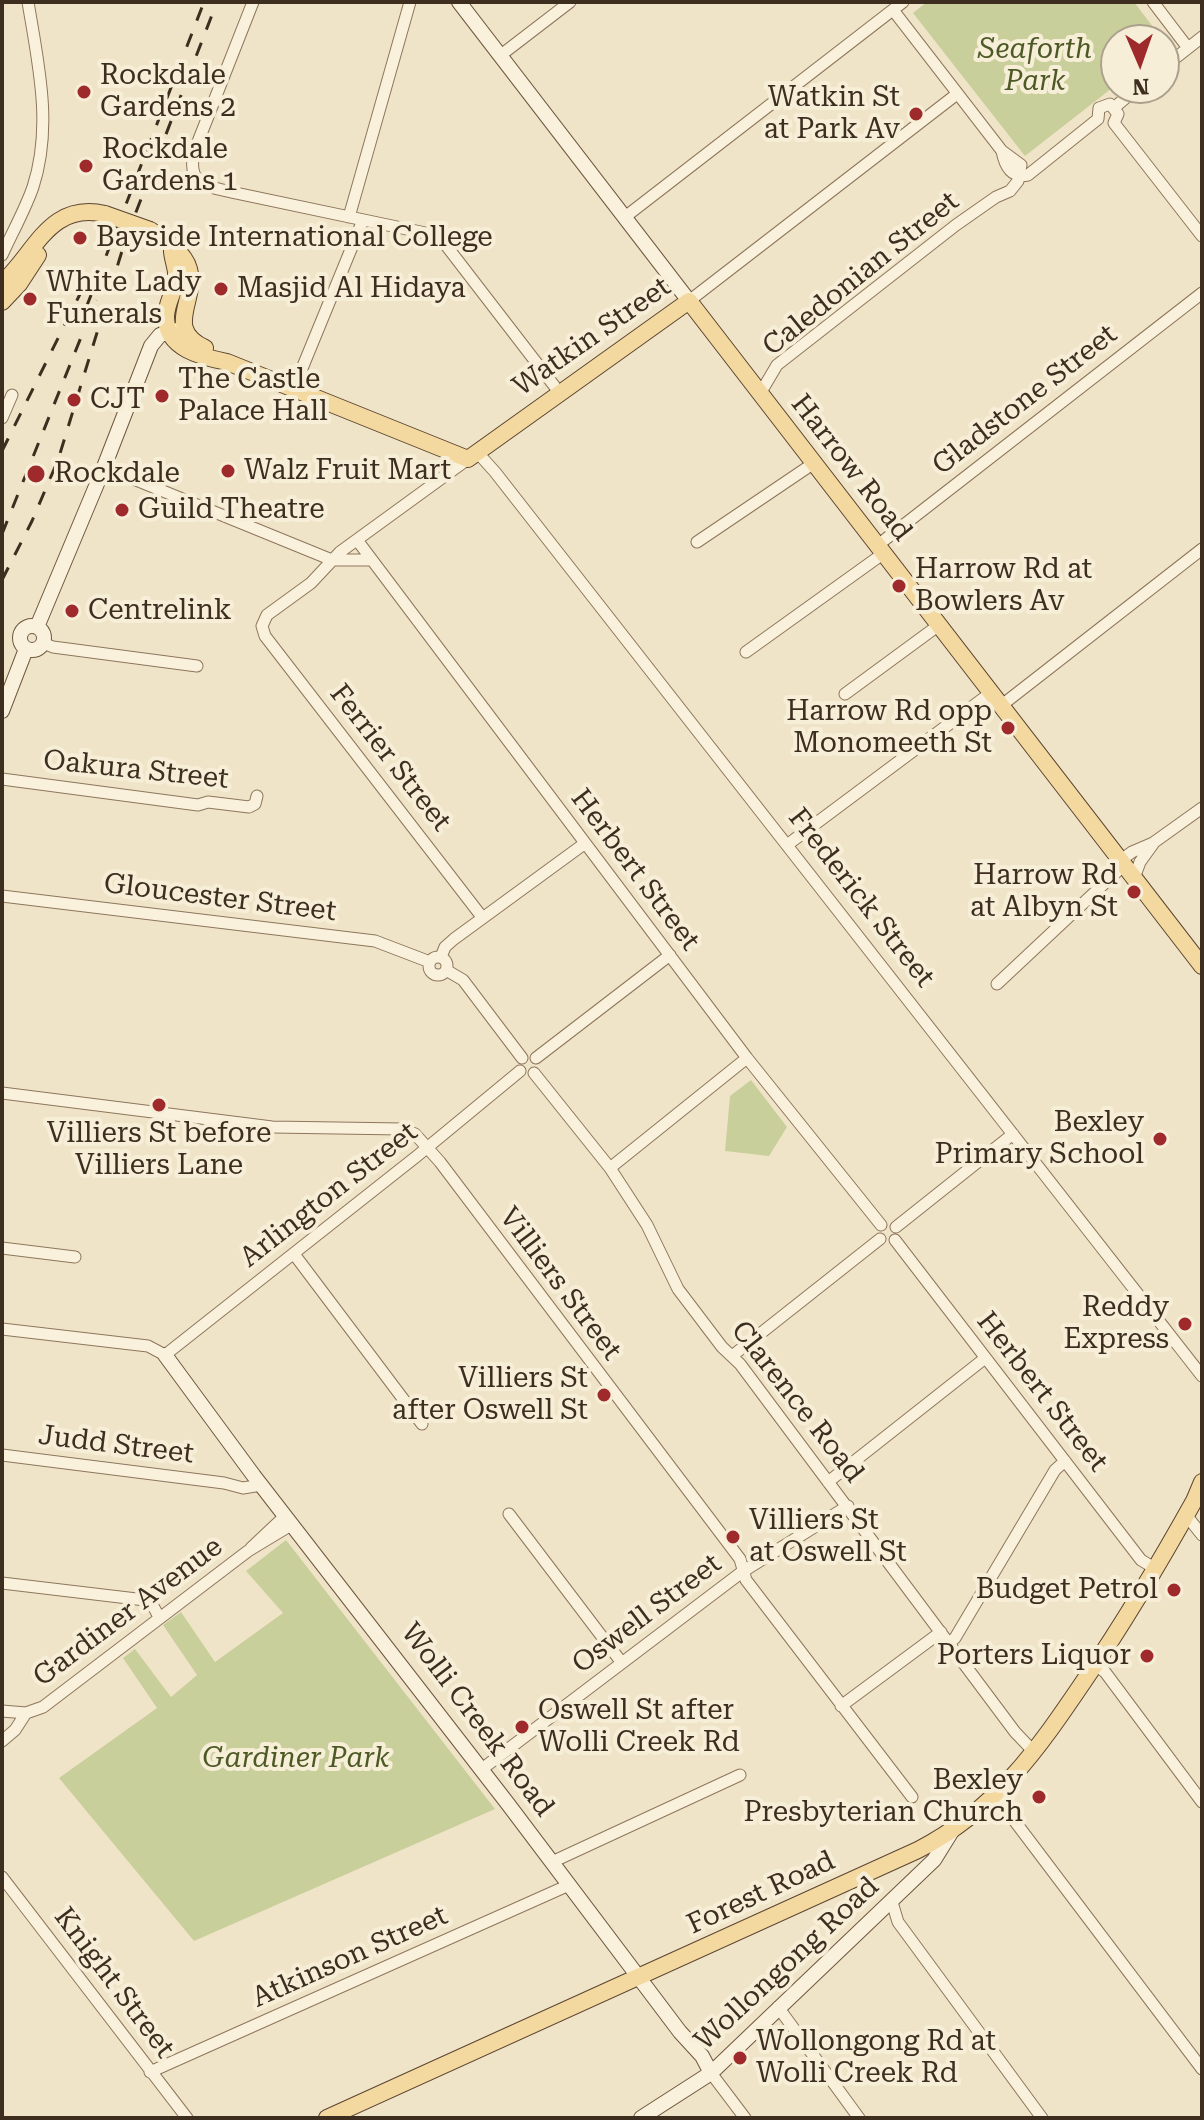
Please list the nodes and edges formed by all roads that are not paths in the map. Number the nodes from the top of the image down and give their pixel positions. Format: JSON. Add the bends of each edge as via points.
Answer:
{"nodes":[{"id":1,"x":28,"y":2,"type":"edge"},
{"id":2,"x":253,"y":2,"type":"edge"},
{"id":3,"x":459,"y":2,"type":"edge"},
{"id":4,"x":570,"y":2,"type":"edge"},
{"id":5,"x":903,"y":2,"type":"edge"},
{"id":6,"x":1153,"y":2,"type":"edge"},
{"id":7,"x":411,"y":3,"type":"edge"},
{"id":8,"x":893,"y":10,"type":"junction"},
{"id":9,"x":1202,"y":37,"type":"edge"},
{"id":10,"x":1188,"y":48,"type":"junction"},
{"id":11,"x":1180,"y":54,"type":"edge"},
{"id":12,"x":501,"y":55,"type":"junction"},
{"id":13,"x":957,"y":94,"type":"junction"},
{"id":14,"x":1118,"y":104,"type":"edge"},
{"id":15,"x":1115,"y":107,"type":"junction"},
{"id":16,"x":1098,"y":119,"type":"junction"},
{"id":17,"x":1114,"y":123,"type":"junction"},
{"id":18,"x":1017,"y":172,"type":"junction"},
{"id":19,"x":349,"y":217,"type":"junction"},
{"id":20,"x":625,"y":217,"type":"junction"},
{"id":21,"x":363,"y":220,"type":"junction"},
{"id":22,"x":57,"y":222,"type":"junction"},
{"id":23,"x":1202,"y":236,"type":"edge"},
{"id":24,"x":2,"y":255,"type":"edge"},
{"id":25,"x":2,"y":283,"type":"edge"},
{"id":26,"x":1202,"y":293,"type":"edge"},
{"id":27,"x":689,"y":301,"type":"junction"},
{"id":28,"x":2,"y":302,"type":"edge"},
{"id":29,"x":177,"y":330,"type":"junction"},
{"id":30,"x":294,"y":388,"type":"junction"},
{"id":31,"x":559,"y":392,"type":"junction"},
{"id":32,"x":761,"y":392,"type":"junction"},
{"id":33,"x":12,"y":395,"type":"dead end"},
{"id":34,"x":2,"y":418,"type":"edge"},
{"id":35,"x":472,"y":455,"type":"junction"},
{"id":36,"x":814,"y":463,"type":"junction"},
{"id":37,"x":104,"y":467,"type":"junction"},
{"id":38,"x":357,"y":540,"type":"junction"},
{"id":39,"x":697,"y":542,"type":"dead end"},
{"id":40,"x":881,"y":549,"type":"junction"},
{"id":41,"x":1202,"y":549,"type":"edge"},
{"id":42,"x":332,"y":560,"type":"junction"},
{"id":43,"x":371,"y":560,"type":"junction"},
{"id":44,"x":939,"y":625,"type":"junction"},
{"id":45,"x":262,"y":626,"type":"joint"},
{"id":46,"x":37,"y":627,"type":"junction"},
{"id":47,"x":43,"y":643,"type":"junction"},
{"id":48,"x":26,"y":649,"type":"junction"},
{"id":49,"x":746,"y":652,"type":"dead end"},
{"id":50,"x":197,"y":666,"type":"dead end"},
{"id":51,"x":845,"y":694,"type":"dead end"},
{"id":52,"x":997,"y":699,"type":"junction"},
{"id":53,"x":2,"y":711,"type":"edge"},
{"id":54,"x":2,"y":779,"type":"edge"},
{"id":55,"x":257,"y":796,"type":"dead end"},
{"id":56,"x":1202,"y":808,"type":"edge"},
{"id":57,"x":1153,"y":843,"type":"junction"},
{"id":58,"x":584,"y":844,"type":"junction"},
{"id":59,"x":787,"y":845,"type":"junction"},
{"id":60,"x":1126,"y":868,"type":"junction"},
{"id":61,"x":2,"y":896,"type":"edge"},
{"id":62,"x":482,"y":917,"type":"junction"},
{"id":63,"x":670,"y":955,"type":"junction"},
{"id":64,"x":435,"y":960,"type":"junction"},
{"id":65,"x":1202,"y":966,"type":"edge"},
{"id":66,"x":997,"y":984,"type":"dead end"},
{"id":67,"x":522,"y":1058,"type":"junction"},
{"id":68,"x":536,"y":1058,"type":"junction"},
{"id":69,"x":747,"y":1058,"type":"junction"},
{"id":70,"x":520,"y":1071,"type":"junction"},
{"id":71,"x":534,"y":1073,"type":"junction"},
{"id":72,"x":2,"y":1093,"type":"edge"},
{"id":73,"x":1013,"y":1134,"type":"junction"},
{"id":74,"x":428,"y":1147,"type":"junction"},
{"id":75,"x":610,"y":1168,"type":"junction"},
{"id":76,"x":881,"y":1225,"type":"junction"},
{"id":77,"x":896,"y":1227,"type":"junction"},
{"id":78,"x":880,"y":1239,"type":"junction"},
{"id":79,"x":895,"y":1240,"type":"junction"},
{"id":80,"x":2,"y":1248,"type":"edge"},
{"id":81,"x":294,"y":1254,"type":"junction"},
{"id":82,"x":75,"y":1257,"type":"dead end"},
{"id":83,"x":2,"y":1329,"type":"edge"},
{"id":84,"x":165,"y":1355,"type":"junction"},
{"id":85,"x":732,"y":1356,"type":"junction"},
{"id":86,"x":984,"y":1359,"type":"junction"},
{"id":87,"x":1202,"y":1376,"type":"edge"},
{"id":88,"x":422,"y":1424,"type":"dead end"},
{"id":89,"x":2,"y":1455,"type":"edge"},
{"id":90,"x":1065,"y":1461,"type":"junction"},
{"id":91,"x":258,"y":1481,"type":"junction"},
{"id":92,"x":828,"y":1482,"type":"junction"},
{"id":93,"x":1202,"y":1482,"type":"edge"},
{"id":94,"x":848,"y":1506,"type":"junction"},
{"id":95,"x":509,"y":1514,"type":"dead end"},
{"id":96,"x":1186,"y":1515,"type":"junction"},
{"id":97,"x":288,"y":1520,"type":"junction"},
{"id":98,"x":1202,"y":1535,"type":"edge"},
{"id":99,"x":1156,"y":1569,"type":"junction"},
{"id":100,"x":742,"y":1572,"type":"junction"},
{"id":101,"x":2,"y":1583,"type":"edge"},
{"id":102,"x":159,"y":1617,"type":"junction"},
{"id":103,"x":941,"y":1632,"type":"junction"},
{"id":104,"x":949,"y":1643,"type":"junction"},
{"id":105,"x":622,"y":1663,"type":"junction"},
{"id":106,"x":1095,"y":1665,"type":"junction"},
{"id":107,"x":841,"y":1706,"type":"junction"},
{"id":108,"x":2,"y":1711,"type":"edge"},
{"id":109,"x":26,"y":1713,"type":"junction"},
{"id":110,"x":2,"y":1741,"type":"edge"},
{"id":111,"x":1035,"y":1753,"type":"junction"},
{"id":112,"x":482,"y":1769,"type":"junction"},
{"id":113,"x":740,"y":1775,"type":"dead end"},
{"id":114,"x":995,"y":1795,"type":"junction"},
{"id":115,"x":912,"y":1797,"type":"dead end"},
{"id":116,"x":1202,"y":1802,"type":"edge"},
{"id":117,"x":952,"y":1831,"type":"junction"},
{"id":118,"x":552,"y":1862,"type":"junction"},
{"id":119,"x":2,"y":1877,"type":"edge"},
{"id":120,"x":569,"y":1885,"type":"junction"},
{"id":121,"x":892,"y":1902,"type":"junction"},
{"id":122,"x":871,"y":1917,"type":"junction"},
{"id":123,"x":898,"y":1922,"type":"junction"},
{"id":124,"x":639,"y":1977,"type":"junction"},
{"id":125,"x":778,"y":2007,"type":"junction"},
{"id":126,"x":1202,"y":2069,"type":"edge"},
{"id":127,"x":150,"y":2072,"type":"junction"},
{"id":128,"x":711,"y":2073,"type":"junction"},
{"id":129,"x":187,"y":2118,"type":"edge"},
{"id":130,"x":327,"y":2118,"type":"edge"},
{"id":131,"x":641,"y":2118,"type":"edge"},
{"id":132,"x":745,"y":2118,"type":"edge"},
{"id":133,"x":859,"y":2118,"type":"edge"},
{"id":134,"x":1042,"y":2118,"type":"edge"}],
"edges":[{"from":1,"to":24,"type":"street","via":[[44,119],[33,186]]},
{"from":2,"to":19,"type":"street","via":[[194,152],[194,175],[204,185]]},
{"from":3,"to":12,"type":"street","name":"Harrow Road"},
{"from":4,"to":12,"type":"street"},
{"from":5,"to":8,"type":"street"},
{"from":6,"to":10,"type":"street"},
{"from":7,"to":19,"type":"street"},
{"from":8,"to":13,"type":"street"},
{"from":8,"to":20,"type":"street"},
{"from":9,"to":10,"type":"street"},
{"from":10,"to":11,"type":"street"},
{"from":12,"to":20,"type":"street","name":"Harrow Road"},
{"from":13,"to":18,"type":"street","via":[[1002,151],[1004,163]]},
{"from":13,"to":27,"type":"street","name":"Watkin Street"},
{"from":14,"to":15,"type":"street"},
{"from":15,"to":16,"type":"street","via":[[1101,106]]},
{"from":15,"to":17,"type":"street"},
{"from":16,"to":17,"type":"street","via":[[1105,125]]},
{"from":16,"to":18,"type":"street","name":"Caledonian Street","via":[[1038,170],[1028,175]]},
{"from":17,"to":23,"type":"street"},
{"from":18,"to":32,"type":"street","name":"Caledonian Street","via":[[1010,191],[777,365]]},
{"from":19,"to":21,"type":"street"},
{"from":20,"to":27,"type":"street","name":"Harrow Road"},
{"from":21,"to":30,"type":"street"},
{"from":21,"to":31,"type":"street","via":[[440,239]]},
{"from":22,"to":25,"type":"main road"},
{"from":22,"to":28,"type":"main road","via":[[26,275]]},
{"from":22,"to":29,"type":"main road","bridge":true,"via":[[80,212],[105,214],[150,230],[172,248],[176,272],[166,316]]},
{"from":26,"to":40,"type":"street","name":"Gladstone Street"},
{"from":27,"to":31,"type":"main road","name":"Watkin Street"},
{"from":27,"to":32,"type":"main road","name":"Harrow Road"},
{"from":29,"to":30,"type":"main road","name":"Frederick Street","via":[[179,344],[191,352]]},
{"from":29,"to":37,"type":"street","via":[[157,337],[147,354]]},
{"from":30,"to":35,"type":"main road","name":"Frederick Street"},
{"from":31,"to":35,"type":"main road","name":"Watkin Street"},
{"from":32,"to":36,"type":"main road","name":"Harrow Road"},
{"from":33,"to":34,"type":"street"},
{"from":35,"to":38,"type":"street","name":"Watkin Street"},
{"from":35,"to":59,"type":"street","name":"Frederick Street","via":[[495,472]]},
{"from":36,"to":39,"type":"street"},
{"from":36,"to":40,"type":"main road","name":"Harrow Road"},
{"from":37,"to":42,"type":"street"},
{"from":37,"to":46,"type":"street"},
{"from":38,"to":42,"type":"street","name":"Watkin Street"},
{"from":38,"to":43,"type":"street","name":"Herbert Street"},
{"from":40,"to":44,"type":"main road","name":"Harrow Road"},
{"from":40,"to":49,"type":"street","name":"Gladstone Street"},
{"from":41,"to":52,"type":"street"},
{"from":42,"to":43,"type":"street"},
{"from":42,"to":45,"type":"street","name":"Watkin Street","via":[[267,615]]},
{"from":43,"to":58,"type":"street","name":"Herbert Street"},
{"from":44,"to":51,"type":"street"},
{"from":44,"to":52,"type":"main road","name":"Harrow Road"},
{"from":45,"to":62,"type":"street","name":"Ferrier Street"},
{"from":46,"to":47,"type":"street"},
{"from":46,"to":48,"type":"street","via":[[25,628],[20,635]]},
{"from":47,"to":48,"type":"street"},
{"from":47,"to":50,"type":"street"},
{"from":48,"to":53,"type":"street"},
{"from":52,"to":59,"type":"street"},
{"from":52,"to":60,"type":"main road","name":"Harrow Road"},
{"from":54,"to":55,"type":"street","name":"Oakura Street","via":[[198,805],[249,807]]},
{"from":56,"to":57,"type":"street"},
{"from":57,"to":60,"type":"street","via":[[1140,862]]},
{"from":57,"to":60,"type":"street","via":[[1132,852]]},
{"from":58,"to":62,"type":"street"},
{"from":58,"to":63,"type":"street","name":"Herbert Street"},
{"from":59,"to":73,"type":"street","name":"Frederick Street"},
{"from":60,"to":65,"type":"main road","name":"Harrow Road"},
{"from":60,"to":66,"type":"street"},
{"from":61,"to":64,"type":"street","name":"Gloucester Street","via":[[375,941]]},
{"from":62,"to":64,"type":"street"},
{"from":63,"to":68,"type":"street"},
{"from":63,"to":69,"type":"street","name":"Herbert Street"},
{"from":64,"to":67,"type":"street","via":[[463,980]]},
{"from":67,"to":68,"type":"street"},
{"from":67,"to":70,"type":"street"},
{"from":68,"to":71,"type":"street"},
{"from":69,"to":75,"type":"street"},
{"from":69,"to":76,"type":"street","name":"Herbert Street"},
{"from":70,"to":71,"type":"street"},
{"from":70,"to":74,"type":"street","name":"Arlington Street"},
{"from":71,"to":75,"type":"street","name":"Clarence Road"},
{"from":72,"to":74,"type":"street","name":"Villiers Street","via":[[272,1127],[402,1129]]},
{"from":73,"to":77,"type":"street"},
{"from":73,"to":87,"type":"street","name":"Frederick Street"},
{"from":74,"to":81,"type":"street","name":"Arlington Street"},
{"from":74,"to":100,"type":"street","name":"Villiers Street","via":[[740,1559]]},
{"from":75,"to":85,"type":"street","name":"Clarence Road","via":[[647,1225],[678,1289]]},
{"from":76,"to":77,"type":"street"},
{"from":76,"to":78,"type":"street"},
{"from":77,"to":79,"type":"street"},
{"from":78,"to":79,"type":"street"},
{"from":78,"to":85,"type":"street"},
{"from":79,"to":86,"type":"street","name":"Herbert Street"},
{"from":80,"to":82,"type":"street"},
{"from":81,"to":84,"type":"street","name":"Arlington Street"},
{"from":81,"to":88,"type":"street"},
{"from":83,"to":84,"type":"street","via":[[148,1346]]},
{"from":84,"to":91,"type":"street","name":"Wolli Creek Road"},
{"from":85,"to":92,"type":"street","name":"Clarence Road"},
{"from":86,"to":90,"type":"street","name":"Herbert Street"},
{"from":86,"to":92,"type":"street"},
{"from":89,"to":91,"type":"street","name":"Judd Street","via":[[243,1488]]},
{"from":90,"to":99,"type":"street","name":"Herbert Street","via":[[1141,1560]]},
{"from":90,"to":104,"type":"street"},
{"from":91,"to":97,"type":"street","name":"Wolli Creek Road"},
{"from":92,"to":94,"type":"street","name":"Clarence Road"},
{"from":93,"to":96,"type":"main road","name":"Forest Road"},
{"from":94,"to":100,"type":"street","name":"Oswell Street"},
{"from":94,"to":103,"type":"street","name":"Clarence Road"},
{"from":95,"to":105,"type":"street"},
{"from":96,"to":98,"type":"street"},
{"from":96,"to":99,"type":"main road","name":"Forest Road"},
{"from":97,"to":102,"type":"street","name":"Gardiner Avenue"},
{"from":97,"to":112,"type":"street","name":"Wolli Creek Road"},
{"from":99,"to":106,"type":"main road","name":"Forest Road"},
{"from":100,"to":105,"type":"street","name":"Oswell Street"},
{"from":100,"to":107,"type":"street","name":"Villiers Street"},
{"from":101,"to":102,"type":"street","via":[[145,1600]]},
{"from":102,"to":109,"type":"street","name":"Gardiner Avenue","via":[[43,1707]]},
{"from":103,"to":104,"type":"street","name":"Clarence Road"},
{"from":103,"to":107,"type":"street"},
{"from":104,"to":111,"type":"street","name":"Clarence Road"},
{"from":105,"to":112,"type":"street","name":"Oswell Street"},
{"from":106,"to":111,"type":"main road","name":"Forest Road"},
{"from":106,"to":116,"type":"street"},
{"from":107,"to":115,"type":"street","name":"Villiers Street"},
{"from":108,"to":109,"type":"street"},
{"from":109,"to":110,"type":"street","name":"Gardiner Avenue"},
{"from":111,"to":114,"type":"main road","name":"Forest Road"},
{"from":112,"to":118,"type":"street","name":"Wolli Creek Road"},
{"from":113,"to":118,"type":"street"},
{"from":114,"to":117,"type":"main road","name":"Forest Road"},
{"from":114,"to":126,"type":"street"},
{"from":117,"to":121,"type":"street","name":"Wollongong Road","via":[[934,1860]]},
{"from":117,"to":124,"type":"main road","name":"Forest Road"},
{"from":118,"to":120,"type":"street","name":"Wolli Creek Road"},
{"from":119,"to":127,"type":"street","name":"Knight Street"},
{"from":120,"to":124,"type":"street","name":"Wolli Creek Road"},
{"from":120,"to":127,"type":"street","name":"Atkinson Street"},
{"from":121,"to":122,"type":"street","name":"Wollongong Road"},
{"from":121,"to":123,"type":"street"},
{"from":122,"to":123,"type":"street"},
{"from":122,"to":125,"type":"street","name":"Wollongong Road"},
{"from":123,"to":134,"type":"street"},
{"from":124,"to":128,"type":"street","name":"Wolli Creek Road"},
{"from":124,"to":130,"type":"main road","name":"Forest Road"},
{"from":125,"to":128,"type":"street","name":"Wollongong Road"},
{"from":125,"to":133,"type":"street"},
{"from":127,"to":129,"type":"street","name":"Knight Street"},
{"from":128,"to":131,"type":"street","name":"Wollongong Road"},
{"from":128,"to":132,"type":"street","name":"Wolli Creek Road"}]}
